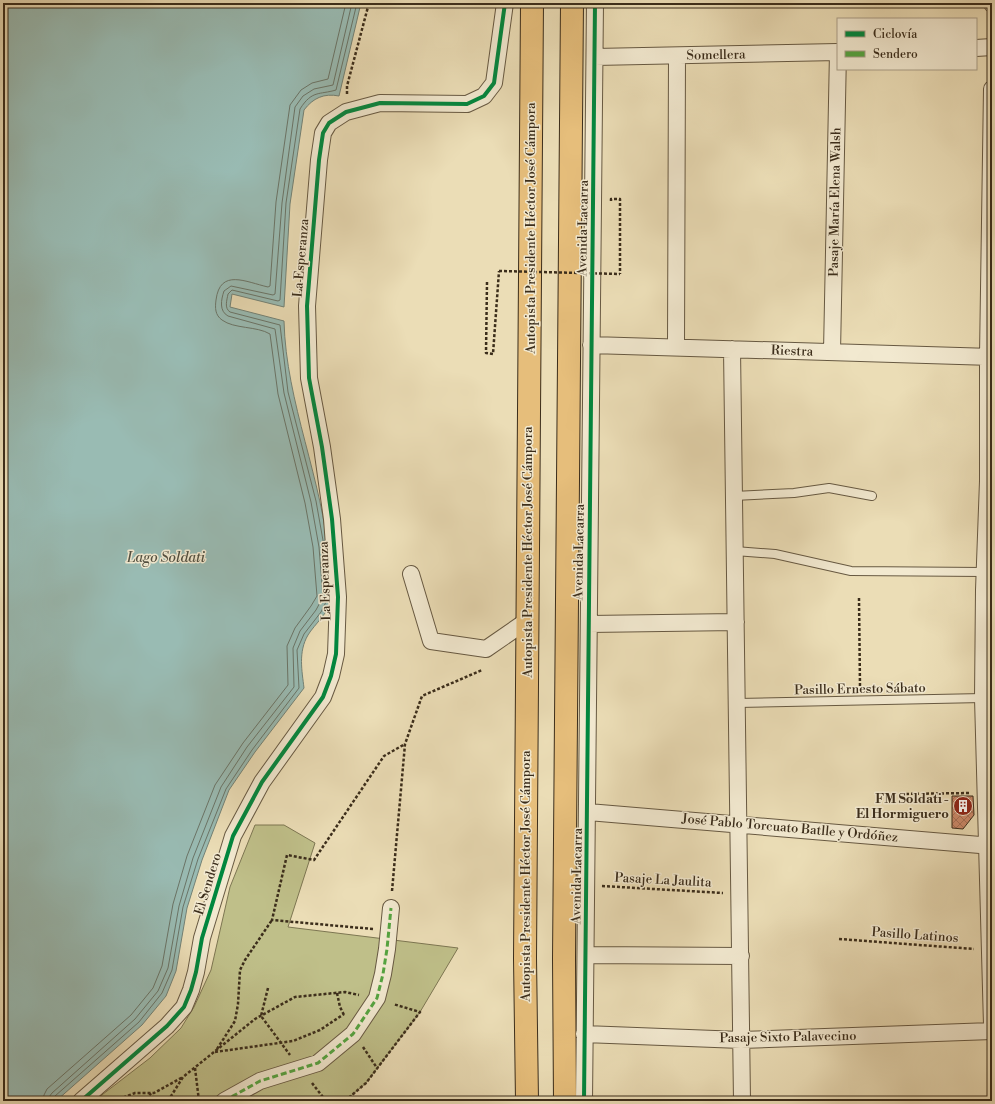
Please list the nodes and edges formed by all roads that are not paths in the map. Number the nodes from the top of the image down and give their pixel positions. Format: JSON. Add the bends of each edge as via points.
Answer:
{"nodes":[{"id":1,"x":505,"y":3,"type":"edge"},
{"id":2,"x":532,"y":3,"type":"edge"},
{"id":3,"x":572,"y":3,"type":"edge"},
{"id":4,"x":595,"y":3,"type":"edge"},
{"id":5,"x":992,"y":47,"type":"edge"},
{"id":6,"x":977,"y":48,"type":"edge"},
{"id":7,"x":837,"y":52,"type":"edge"},
{"id":8,"x":678,"y":56,"type":"junction"},
{"id":9,"x":595,"y":57,"type":"junction"},
{"id":10,"x":838,"y":70,"type":"edge"},
{"id":11,"x":992,"y":89,"type":"edge"},
{"id":12,"x":591,"y":345,"type":"junction"},
{"id":13,"x":676,"y":347,"type":"junction"},
{"id":14,"x":732,"y":349,"type":"junction"},
{"id":15,"x":832,"y":352,"type":"junction"},
{"id":16,"x":990,"y":356,"type":"edge"},
{"id":17,"x":990,"y":481,"type":"edge"},
{"id":18,"x":734,"y":496,"type":"junction"},
{"id":19,"x":872,"y":496,"type":"dead end"},
{"id":20,"x":735,"y":551,"type":"junction"},
{"id":21,"x":984,"y":572,"type":"junction"},
{"id":22,"x":411,"y":574,"type":"dead end"},
{"id":23,"x":528,"y":620,"type":"junction"},
{"id":24,"x":736,"y":622,"type":"junction"},
{"id":25,"x":589,"y":624,"type":"junction"},
{"id":26,"x":336,"y":654,"type":"joint"},
{"id":27,"x":983,"y":698,"type":"junction"},
{"id":28,"x":737,"y":703,"type":"junction"},
{"id":29,"x":588,"y":812,"type":"junction"},
{"id":30,"x":739,"y":824,"type":"junction"},
{"id":31,"x":990,"y":845,"type":"edge"},
{"id":32,"x":391,"y":908,"type":"road end"},
{"id":33,"x":586,"y":955,"type":"junction"},
{"id":34,"x":740,"y":956,"type":"junction"},
{"id":35,"x":992,"y":1025,"type":"edge"},
{"id":36,"x":992,"y":1031,"type":"edge"},
{"id":37,"x":584,"y":1034,"type":"junction"},
{"id":38,"x":741,"y":1040,"type":"junction"},
{"id":39,"x":81,"y":1101,"type":"edge"},
{"id":40,"x":224,"y":1101,"type":"edge"},
{"id":41,"x":527,"y":1101,"type":"edge"},
{"id":42,"x":564,"y":1101,"type":"edge"},
{"id":43,"x":584,"y":1101,"type":"edge"},
{"id":44,"x":742,"y":1101,"type":"edge"}],
"edges":[{"from":1,"to":26,"type":"street","name":"La Esperanza","via":[[494,83],[484,96],[467,104],[380,103],[346,112],[328,123],[323,134],[307,306],[309,378],[332,519],[338,597]]},
{"from":2,"to":23,"type":"highway","name":"Autopista Presidente Héctor José Cámpora"},
{"from":3,"to":42,"type":"highway"},
{"from":4,"to":9,"type":"street","name":"Avenida Lacarra"},
{"from":5,"to":6,"type":"street"},
{"from":7,"to":8,"type":"street","name":"Somellera"},
{"from":8,"to":9,"type":"street","name":"Somellera"},
{"from":8,"to":13,"type":"street"},
{"from":9,"to":12,"type":"street","name":"Avenida Lacarra"},
{"from":10,"to":15,"type":"street","name":"Pasaje María Elena Walsh"},
{"from":11,"to":16,"type":"street"},
{"from":12,"to":13,"type":"street","name":"Riestra"},
{"from":12,"to":25,"type":"street","name":"Avenida Lacarra"},
{"from":13,"to":14,"type":"street","name":"Riestra"},
{"from":14,"to":15,"type":"street","name":"Riestra"},
{"from":14,"to":18,"type":"street"},
{"from":15,"to":16,"type":"street","name":"Riestra"},
{"from":16,"to":17,"type":"street"},
{"from":17,"to":21,"type":"street"},
{"from":18,"to":19,"type":"lane","via":[[794,493],[829,488]]},
{"from":18,"to":20,"type":"street"},
{"from":20,"to":21,"type":"lane","via":[[775,554],[851,571]]},
{"from":20,"to":24,"type":"street"},
{"from":21,"to":27,"type":"street"},
{"from":22,"to":23,"type":"street","via":[[430,641],[486,649]]},
{"from":23,"to":41,"type":"highway","name":"Autopista Presidente Héctor José Cámpora","via":[[525,958]]},
{"from":24,"to":25,"type":"street"},
{"from":24,"to":28,"type":"street"},
{"from":25,"to":29,"type":"street","name":"Avenida Lacarra"},
{"from":26,"to":39,"type":"street","name":"El Sendero","via":[[323,697],[262,782],[233,836],[202,938],[191,990],[184,1007],[167,1026]]},
{"from":27,"to":28,"type":"lane","name":"Pasillo Ernesto Sábato"},
{"from":27,"to":31,"type":"street"},
{"from":28,"to":30,"type":"street"},
{"from":29,"to":30,"type":"street","name":"José Pablo Torcuato Batlle y Ordóñez"},
{"from":29,"to":33,"type":"street","name":"Avenida Lacarra"},
{"from":30,"to":31,"type":"street","name":"José Pablo Torcuato Batlle y Ordóñez"},
{"from":30,"to":34,"type":"street"},
{"from":31,"to":35,"type":"street"},
{"from":32,"to":40,"type":"street","via":[[383,974],[376,998],[353,1034],[318,1063],[260,1081]]},
{"from":33,"to":34,"type":"street"},
{"from":33,"to":37,"type":"street","name":"Avenida Lacarra"},
{"from":34,"to":38,"type":"street"},
{"from":36,"to":38,"type":"street","name":"Pasaje Sixto Palavecino"},
{"from":37,"to":38,"type":"street","name":"Pasaje Sixto Palavecino"},
{"from":37,"to":43,"type":"street","name":"Avenida Lacarra"},
{"from":38,"to":44,"type":"street"}]}
